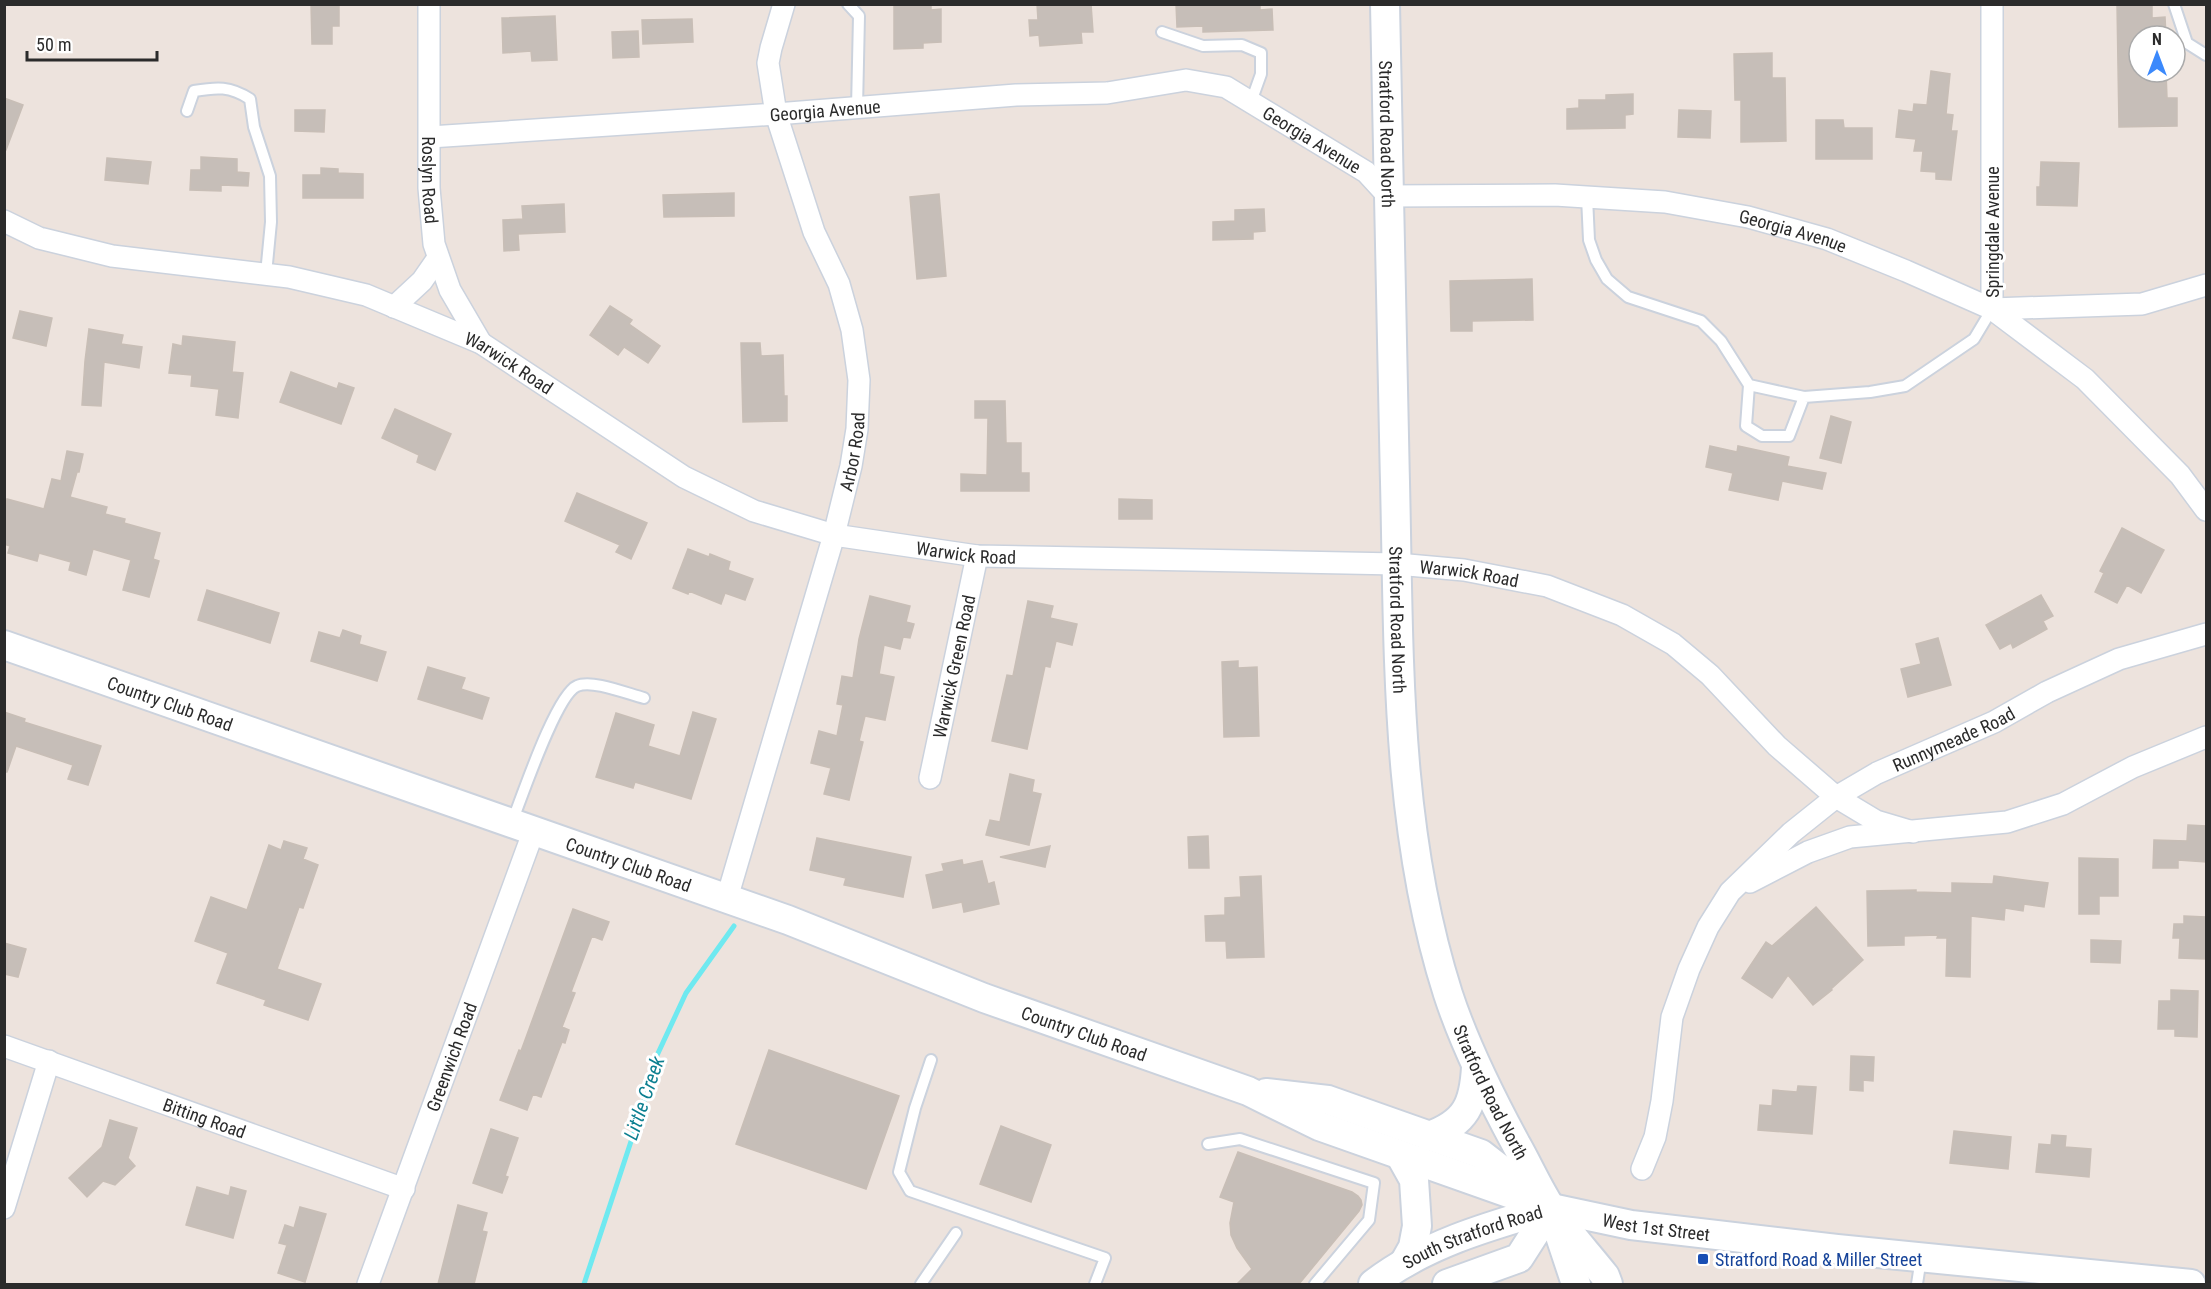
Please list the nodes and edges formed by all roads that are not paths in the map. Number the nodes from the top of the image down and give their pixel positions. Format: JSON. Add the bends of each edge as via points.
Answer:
{"nodes":[{"id":1,"x":429,"y":4,"type":"edge"},
{"id":2,"x":784,"y":4,"type":"edge"},
{"id":3,"x":848,"y":4,"type":"edge"},
{"id":4,"x":1385,"y":4,"type":"edge"},
{"id":5,"x":1992,"y":4,"type":"edge"},
{"id":6,"x":2174,"y":4,"type":"edge"},
{"id":7,"x":1162,"y":32,"type":"dead end"},
{"id":8,"x":2206,"y":55,"type":"edge"},
{"id":9,"x":1251,"y":102,"type":"junction"},
{"id":10,"x":857,"y":108,"type":"junction"},
{"id":11,"x":187,"y":111,"type":"dead end"},
{"id":12,"x":776,"y":114,"type":"junction"},
{"id":13,"x":430,"y":137,"type":"junction"},
{"id":14,"x":1388,"y":196,"type":"junction"},
{"id":15,"x":1587,"y":197,"type":"junction"},
{"id":16,"x":4,"y":221,"type":"edge"},
{"id":17,"x":438,"y":258,"type":"junction"},
{"id":18,"x":266,"y":274,"type":"junction"},
{"id":19,"x":2206,"y":285,"type":"edge"},
{"id":20,"x":394,"y":307,"type":"junction"},
{"id":21,"x":1992,"y":309,"type":"junction"},
{"id":22,"x":481,"y":343,"type":"junction"},
{"id":23,"x":1749,"y":385,"type":"junction"},
{"id":24,"x":1804,"y":398,"type":"junction"},
{"id":25,"x":2206,"y":510,"type":"edge"},
{"id":26,"x":834,"y":535,"type":"junction"},
{"id":27,"x":977,"y":556,"type":"junction"},
{"id":28,"x":1397,"y":564,"type":"junction"},
{"id":29,"x":2206,"y":634,"type":"edge"},
{"id":30,"x":4,"y":645,"type":"edge"},
{"id":31,"x":644,"y":698,"type":"dead end"},
{"id":32,"x":2206,"y":737,"type":"edge"},
{"id":33,"x":930,"y":778,"type":"dead end"},
{"id":34,"x":1836,"y":797,"type":"junction"},
{"id":35,"x":523,"y":826,"type":"junction"},
{"id":36,"x":1913,"y":832,"type":"junction"},
{"id":37,"x":1730,"y":892,"type":"junction"},
{"id":38,"x":727,"y":898,"type":"junction"},
{"id":39,"x":4,"y":1046,"type":"edge"},
{"id":40,"x":931,"y":1060,"type":"dead end"},
{"id":41,"x":49,"y":1061,"type":"junction"},
{"id":42,"x":1476,"y":1067,"type":"junction"},
{"id":43,"x":1248,"y":1091,"type":"junction"},
{"id":44,"x":1429,"y":1136,"type":"junction"},
{"id":45,"x":1208,"y":1144,"type":"dead end"},
{"id":46,"x":1400,"y":1155,"type":"junction"},
{"id":47,"x":1642,"y":1169,"type":"dead end"},
{"id":48,"x":404,"y":1190,"type":"junction"},
{"id":49,"x":4,"y":1208,"type":"edge"},
{"id":50,"x":1551,"y":1208,"type":"junction"},
{"id":51,"x":956,"y":1233,"type":"dead end"},
{"id":52,"x":1404,"y":1263,"type":"junction"},
{"id":53,"x":1919,"y":1271,"type":"edge"},
{"id":54,"x":2126,"y":1281,"type":"edge"},
{"id":55,"x":368,"y":1284,"type":"edge"},
{"id":56,"x":921,"y":1284,"type":"edge"},
{"id":57,"x":1095,"y":1284,"type":"edge"},
{"id":58,"x":1315,"y":1284,"type":"edge"},
{"id":59,"x":1373,"y":1284,"type":"edge"},
{"id":60,"x":1447,"y":1284,"type":"edge"},
{"id":61,"x":1576,"y":1284,"type":"edge"},
{"id":62,"x":1608,"y":1284,"type":"edge"},
{"id":63,"x":2191,"y":1284,"type":"edge"}],
"edges":[{"from":1,"to":13,"type":"street","name":"Roslyn Road"},
{"from":2,"to":12,"type":"street","name":"Arbor Road","via":[[768,63]]},
{"from":3,"to":10,"type":"lane","via":[[860,16]]},
{"from":4,"to":14,"type":"main road","name":"Stratford Road North"},
{"from":5,"to":21,"type":"street","name":"Springdale Avenue"},
{"from":6,"to":8,"type":"lane","via":[[2187,43]]},
{"from":7,"to":9,"type":"lane","via":[[1203,46],[1242,45],[1261,53],[1261,74]]},
{"from":9,"to":10,"type":"street","name":"Georgia Avenue","via":[[1226,87],[1186,80],[1107,93],[1016,95]]},
{"from":9,"to":14,"type":"street","name":"Georgia Avenue","via":[[1365,172]]},
{"from":10,"to":12,"type":"street","name":"Georgia Avenue"},
{"from":11,"to":18,"type":"lane","via":[[194,92],[216,87],[238,91],[250,99],[254,127],[270,176],[272,222]]},
{"from":12,"to":13,"type":"street","name":"Georgia Avenue"},
{"from":12,"to":26,"type":"street","name":"Arbor Road","via":[[814,232],[839,284],[852,330],[859,380],[857,429]]},
{"from":13,"to":17,"type":"street","name":"Roslyn Road","via":[[429,188]]},
{"from":14,"to":15,"type":"street","name":"Georgia Avenue"},
{"from":14,"to":28,"type":"main road","name":"Stratford Road North"},
{"from":15,"to":21,"type":"street","name":"Georgia Avenue","via":[[1665,202],[1748,217],[1827,239]]},
{"from":15,"to":23,"type":"lane","via":[[1589,240],[1607,279],[1628,297],[1701,321],[1721,341]]},
{"from":16,"to":18,"type":"street","name":"Warwick Road","via":[[39,238],[112,256]]},
{"from":17,"to":20,"type":"street","via":[[423,281]]},
{"from":17,"to":22,"type":"street","name":"Roslyn Road","via":[[450,290]]},
{"from":18,"to":20,"type":"street","name":"Warwick Road","via":[[366,296]]},
{"from":19,"to":21,"type":"street","name":"Georgia Avenue","via":[[2142,304]]},
{"from":20,"to":22,"type":"street","name":"Warwick Road"},
{"from":21,"to":24,"type":"lane","via":[[1974,339],[1905,386]]},
{"from":21,"to":25,"type":"street","name":"Springdale Avenue","via":[[2085,379],[2180,476]]},
{"from":22,"to":26,"type":"street","name":"Warwick Road","via":[[684,477],[754,511]]},
{"from":23,"to":24,"type":"lane"},
{"from":23,"to":24,"type":"lane","via":[[1746,426],[1762,436],[1789,436]]},
{"from":26,"to":27,"type":"street","name":"Warwick Road"},
{"from":26,"to":38,"type":"street","name":"Arbor Road"},
{"from":27,"to":28,"type":"street","name":"Warwick Road"},
{"from":27,"to":33,"type":"street","name":"Warwick Green Road"},
{"from":28,"to":34,"type":"street","name":"Warwick Road","via":[[1464,570],[1547,586],[1622,615],[1673,644],[1710,675],[1777,746]]},
{"from":28,"to":42,"type":"main road","name":"Stratford Road North","via":[[1402,708],[1414,849],[1438,960]]},
{"from":29,"to":34,"type":"street","name":"Runnymeade Road","via":[[2119,659],[1994,722],[1878,773]]},
{"from":30,"to":35,"type":"main road","name":"Country Club Road"},
{"from":31,"to":35,"type":"lane","via":[[590,684],[576,686],[566,695],[554,717]]},
{"from":32,"to":36,"type":"street","via":[[2133,767],[2062,804],[2018,819]]},
{"from":34,"to":36,"type":"street","name":"Warwick Road","via":[[1876,820]]},
{"from":34,"to":37,"type":"street","name":"Runnymeade Road","via":[[1791,833]]},
{"from":35,"to":38,"type":"main road","name":"Country Club Road"},
{"from":35,"to":48,"type":"street","name":"Greenwich Road"},
{"from":36,"to":37,"type":"street","via":[[1850,837],[1808,852]]},
{"from":37,"to":47,"type":"street","name":"Runnymeade Road","via":[[1708,927],[1672,1017],[1655,1137]]},
{"from":38,"to":43,"type":"main road","name":"Country Club Road","via":[[984,999]]},
{"from":39,"to":41,"type":"street","name":"Bitting Road"},
{"from":40,"to":57,"type":"lane","via":[[899,1172],[910,1191],[1105,1258]]},
{"from":41,"to":48,"type":"street","name":"Bitting Road"},
{"from":41,"to":49,"type":"street"},
{"from":42,"to":44,"type":"main road","via":[[1475,1089],[1463,1116]]},
{"from":42,"to":50,"type":"main road","name":"Stratford Road North"},
{"from":43,"to":44,"type":"main road","name":"Country Club Road","via":[[1328,1100]]},
{"from":43,"to":46,"type":"main road","name":"Country Club Road","via":[[1319,1126]]},
{"from":44,"to":50,"type":"main road","name":"Country Club Road","via":[[1481,1154]]},
{"from":45,"to":58,"type":"lane","via":[[1240,1139],[1374,1183],[1369,1220]]},
{"from":46,"to":50,"type":"main road","name":"Country Club Road"},
{"from":46,"to":52,"type":"main road","via":[[1414,1180],[1417,1226],[1413,1247]]},
{"from":48,"to":55,"type":"street","name":"Greenwich Road"},
{"from":50,"to":52,"type":"main road","name":"South Stratford Road","via":[[1446,1242]]},
{"from":50,"to":53,"type":"main road","name":"West 1st Street","via":[[1631,1225]]},
{"from":50,"to":60,"type":"main road","name":"South Stratford Road","via":[[1519,1258]]},
{"from":50,"to":61,"type":"main road"},
{"from":50,"to":62,"type":"main road"},
{"from":51,"to":56,"type":"lane"},
{"from":52,"to":59,"type":"main road","name":"South Stratford Road"},
{"from":53,"to":54,"type":"main road","name":"West 1st Street"},
{"from":54,"to":63,"type":"main road","name":"West 1st Street"}]}
